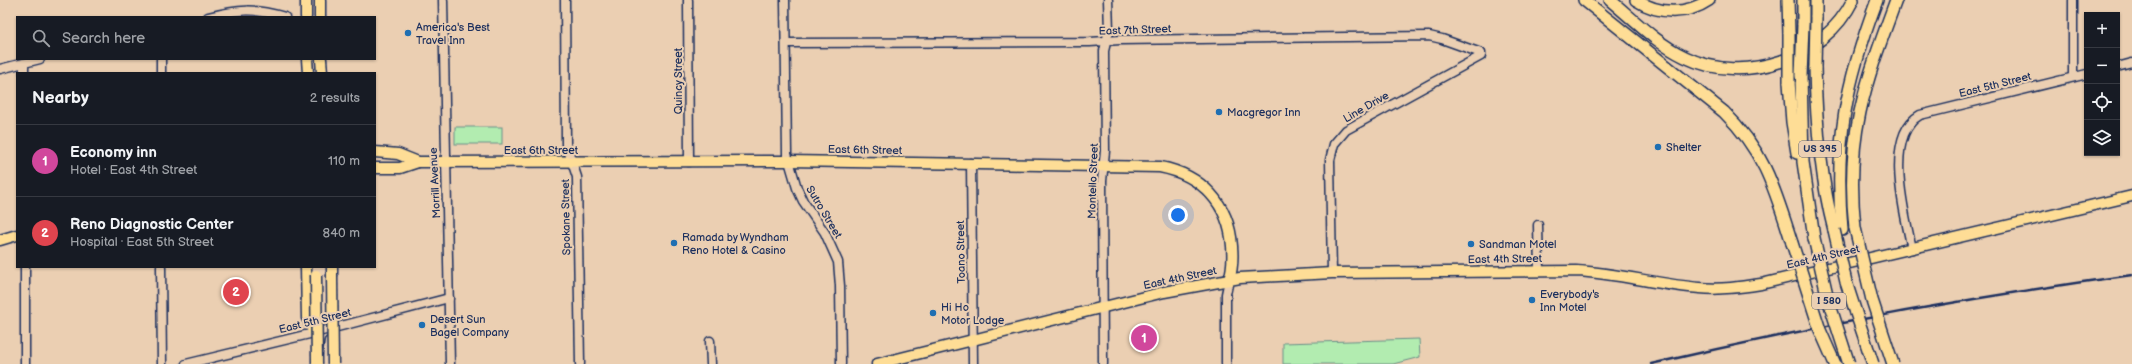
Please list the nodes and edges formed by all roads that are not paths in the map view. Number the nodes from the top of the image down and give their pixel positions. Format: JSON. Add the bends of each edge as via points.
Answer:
{"nodes":[{"id":1,"x":306,"y":0,"type":"edge"},
{"id":2,"x":320,"y":0,"type":"edge"},
{"id":3,"x":443,"y":0,"type":"edge"},
{"id":4,"x":565,"y":0,"type":"edge"},
{"id":5,"x":688,"y":0,"type":"edge"},
{"id":6,"x":785,"y":0,"type":"edge"},
{"id":7,"x":1108,"y":0,"type":"edge"},
{"id":8,"x":1584,"y":0,"type":"edge"},
{"id":9,"x":1610,"y":0,"type":"edge"},
{"id":10,"x":1636,"y":0,"type":"edge"},
{"id":11,"x":1710,"y":0,"type":"edge"},
{"id":12,"x":1788,"y":0,"type":"edge"},
{"id":13,"x":1803,"y":0,"type":"edge"},
{"id":14,"x":1816,"y":0,"type":"edge"},
{"id":15,"x":1853,"y":0,"type":"edge"},
{"id":16,"x":1877,"y":0,"type":"edge"},
{"id":17,"x":1896,"y":0,"type":"edge"},
{"id":18,"x":2073,"y":0,"type":"edge"},
{"id":19,"x":214,"y":16,"type":"edge"},
{"id":20,"x":281,"y":16,"type":"edge"},
{"id":21,"x":306,"y":16,"type":"edge"},
{"id":22,"x":320,"y":16,"type":"edge"},
{"id":23,"x":1106,"y":41,"type":"junction"},
{"id":24,"x":786,"y":43,"type":"junction"},
{"id":25,"x":1481,"y":53,"type":"joint"},
{"id":26,"x":36,"y":60,"type":"edge"},
{"id":27,"x":161,"y":60,"type":"edge"},
{"id":28,"x":307,"y":60,"type":"edge"},
{"id":29,"x":321,"y":60,"type":"edge"},
{"id":30,"x":24,"y":63,"type":"junction"},
{"id":31,"x":2132,"y":63,"type":"edge"},
{"id":32,"x":2120,"y":66,"type":"edge"},
{"id":33,"x":0,"y":69,"type":"edge"},
{"id":34,"x":24,"y":72,"type":"edge"},
{"id":35,"x":161,"y":72,"type":"edge"},
{"id":36,"x":308,"y":72,"type":"edge"},
{"id":37,"x":322,"y":72,"type":"edge"},
{"id":38,"x":2084,"y":75,"type":"edge"},
{"id":39,"x":2073,"y":78,"type":"junction"},
{"id":40,"x":376,"y":152,"type":"edge"},
{"id":41,"x":788,"y":161,"type":"junction"},
{"id":42,"x":418,"y":162,"type":"junction"},
{"id":43,"x":445,"y":162,"type":"junction"},
{"id":44,"x":572,"y":162,"type":"junction"},
{"id":45,"x":689,"y":162,"type":"junction"},
{"id":46,"x":971,"y":163,"type":"junction"},
{"id":47,"x":1104,"y":166,"type":"junction"},
{"id":48,"x":378,"y":169,"type":"edge"},
{"id":49,"x":1807,"y":192,"type":"junction"},
{"id":50,"x":2132,"y":196,"type":"edge"},
{"id":51,"x":1538,"y":225,"type":"dead end"},
{"id":52,"x":1838,"y":230,"type":"junction"},
{"id":53,"x":16,"y":235,"type":"edge"},
{"id":54,"x":0,"y":240,"type":"edge"},
{"id":55,"x":1912,"y":248,"type":"junction"},
{"id":56,"x":25,"y":268,"type":"edge"},
{"id":57,"x":161,"y":268,"type":"edge"},
{"id":58,"x":306,"y":268,"type":"edge"},
{"id":59,"x":316,"y":271,"type":"edge"},
{"id":60,"x":332,"y":271,"type":"edge"},
{"id":61,"x":1539,"y":271,"type":"junction"},
{"id":62,"x":1332,"y":273,"type":"junction"},
{"id":63,"x":1229,"y":280,"type":"junction"},
{"id":64,"x":449,"y":298,"type":"junction"},
{"id":65,"x":1103,"y":308,"type":"junction"},
{"id":66,"x":329,"y":330,"type":"junction"},
{"id":67,"x":314,"y":333,"type":"junction"},
{"id":68,"x":973,"y":339,"type":"junction"},
{"id":69,"x":710,"y":341,"type":"dead end"},
{"id":70,"x":25,"y":364,"type":"edge"},
{"id":71,"x":162,"y":364,"type":"edge"},
{"id":72,"x":186,"y":364,"type":"edge"},
{"id":73,"x":317,"y":364,"type":"edge"},
{"id":74,"x":325,"y":364,"type":"edge"},
{"id":75,"x":333,"y":364,"type":"edge"},
{"id":76,"x":450,"y":364,"type":"edge"},
{"id":77,"x":580,"y":364,"type":"edge"},
{"id":78,"x":711,"y":364,"type":"edge"},
{"id":79,"x":841,"y":364,"type":"edge"},
{"id":80,"x":877,"y":364,"type":"edge"},
{"id":81,"x":973,"y":364,"type":"edge"},
{"id":82,"x":1103,"y":364,"type":"edge"},
{"id":83,"x":1226,"y":364,"type":"edge"},
{"id":84,"x":1835,"y":364,"type":"edge"},
{"id":85,"x":1849,"y":364,"type":"edge"},
{"id":86,"x":1873,"y":364,"type":"edge"},
{"id":87,"x":1894,"y":364,"type":"edge"}],
"edges":[{"from":1,"to":21,"type":"main road"},
{"from":2,"to":22,"type":"main road"},
{"from":3,"to":43,"type":"street","name":"Morrill Avenue"},
{"from":4,"to":44,"type":"street","name":"Spokane Street","via":[[566,144]]},
{"from":5,"to":45,"type":"street","name":"Quincy Street"},
{"from":6,"to":24,"type":"street","name":"Sutro Street"},
{"from":7,"to":23,"type":"street","name":"Montello Street","via":[[1109,30]]},
{"from":8,"to":84,"type":"highway","bridge":true,"via":[[1724,112],[1759,154],[1769,174],[1820,330]]},
{"from":9,"to":15,"type":"highway","via":[[1654,38],[1685,58],[1701,64],[1734,69],[1779,62],[1810,48],[1836,25]]},
{"from":10,"to":11,"type":"highway","via":[[1655,10],[1676,12],[1698,7]]},
{"from":12,"to":49,"type":"highway","bridge":true,"via":[[1789,82],[1794,141]]},
{"from":13,"to":49,"type":"highway","number":"US 395","bridge":true,"via":[[1802,142]]},
{"from":14,"to":52,"type":"highway","number":"US 395","bridge":true,"via":[[1815,67],[1821,158],[1826,196]]},
{"from":16,"to":52,"type":"highway","via":[[1858,50],[1845,105],[1839,160]]},
{"from":17,"to":87,"type":"highway","bridge":true,"via":[[1870,72],[1858,116],[1852,170],[1855,228],[1872,300]]},
{"from":18,"to":39,"type":"street"},
{"from":19,"to":20,"type":"street","via":[[248,10]]},
{"from":23,"to":24,"type":"street","name":"East 7th Street"},
{"from":23,"to":25,"type":"street","name":"East 7th Street","via":[[1429,36]]},
{"from":23,"to":47,"type":"street","name":"Montello Street"},
{"from":24,"to":41,"type":"street","name":"Sutro Street"},
{"from":25,"to":62,"type":"street","name":"Line Drive","via":[[1346,130],[1334,144],[1330,160]]},
{"from":26,"to":30,"type":"street"},
{"from":27,"to":35,"type":"street"},
{"from":28,"to":36,"type":"main road"},
{"from":29,"to":37,"type":"main road"},
{"from":30,"to":33,"type":"street"},
{"from":30,"to":34,"type":"street"},
{"from":31,"to":32,"type":"street"},
{"from":38,"to":39,"type":"street","name":"East 5th Street"},
{"from":39,"to":55,"type":"street","name":"East 5th Street","via":[[1920,115],[1910,122],[1906,128],[1901,152],[1900,181],[1901,202]]},
{"from":40,"to":42,"type":"main road","name":"East 6th Street","via":[[398,154]]},
{"from":41,"to":45,"type":"main road","name":"East 6th Street"},
{"from":41,"to":46,"type":"main road","name":"East 6th Street"},
{"from":41,"to":79,"type":"street","name":"Sutro Street","via":[[800,194],[825,234],[838,262]]},
{"from":42,"to":43,"type":"main road","name":"East 6th Street"},
{"from":42,"to":48,"type":"main road","name":"East 6th Street","via":[[400,168]]},
{"from":43,"to":44,"type":"main road","name":"East 6th Street"},
{"from":43,"to":64,"type":"street","name":"Morrill Avenue"},
{"from":44,"to":45,"type":"main road","name":"East 6th Street"},
{"from":44,"to":77,"type":"street","name":"Spokane Street","via":[[577,177]]},
{"from":46,"to":47,"type":"main road","name":"East 6th Street"},
{"from":46,"to":68,"type":"street","name":"Toano Street"},
{"from":47,"to":63,"type":"main road","name":"East 6th Street","via":[[1166,168],[1182,173],[1203,185],[1220,204],[1229,225],[1233,266]]},
{"from":47,"to":65,"type":"street","name":"Montello Street"},
{"from":49,"to":85,"type":"highway","number":"I 580","bridge":true,"via":[[1828,299]]},
{"from":50,"to":55,"type":"main road","name":"East 4th Street"},
{"from":51,"to":61,"type":"street"},
{"from":52,"to":86,"type":"highway","number":"I 580","bridge":true,"via":[[1846,282]]},
{"from":53,"to":54,"type":"main road"},
{"from":55,"to":61,"type":"main road","name":"East 4th Street","via":[[1761,284],[1722,289],[1673,285],[1606,273]]},
{"from":56,"to":70,"type":"street"},
{"from":57,"to":71,"type":"street"},
{"from":58,"to":67,"type":"main road","via":[[307,318]]},
{"from":59,"to":73,"type":"main road","bridge":true},
{"from":60,"to":75,"type":"main road","bridge":true},
{"from":61,"to":62,"type":"main road","name":"East 4th Street"},
{"from":62,"to":63,"type":"main road","name":"East 4th Street"},
{"from":63,"to":65,"type":"main road","name":"East 4th Street","via":[[1164,292]]},
{"from":63,"to":83,"type":"street","via":[[1226,294]]},
{"from":64,"to":66,"type":"street","name":"East 5th Street"},
{"from":64,"to":76,"type":"street","name":"Morrill Avenue"},
{"from":65,"to":68,"type":"main road","name":"East 4th Street"},
{"from":65,"to":82,"type":"street","name":"Montello Street"},
{"from":66,"to":67,"type":"street","name":"East 5th Street"},
{"from":66,"to":74,"type":"street"},
{"from":67,"to":72,"type":"street","name":"East 5th Street"},
{"from":67,"to":74,"type":"street"},
{"from":68,"to":80,"type":"main road","name":"East 4th Street"},
{"from":68,"to":81,"type":"street","name":"Toano Street"},
{"from":69,"to":78,"type":"street"}]}
